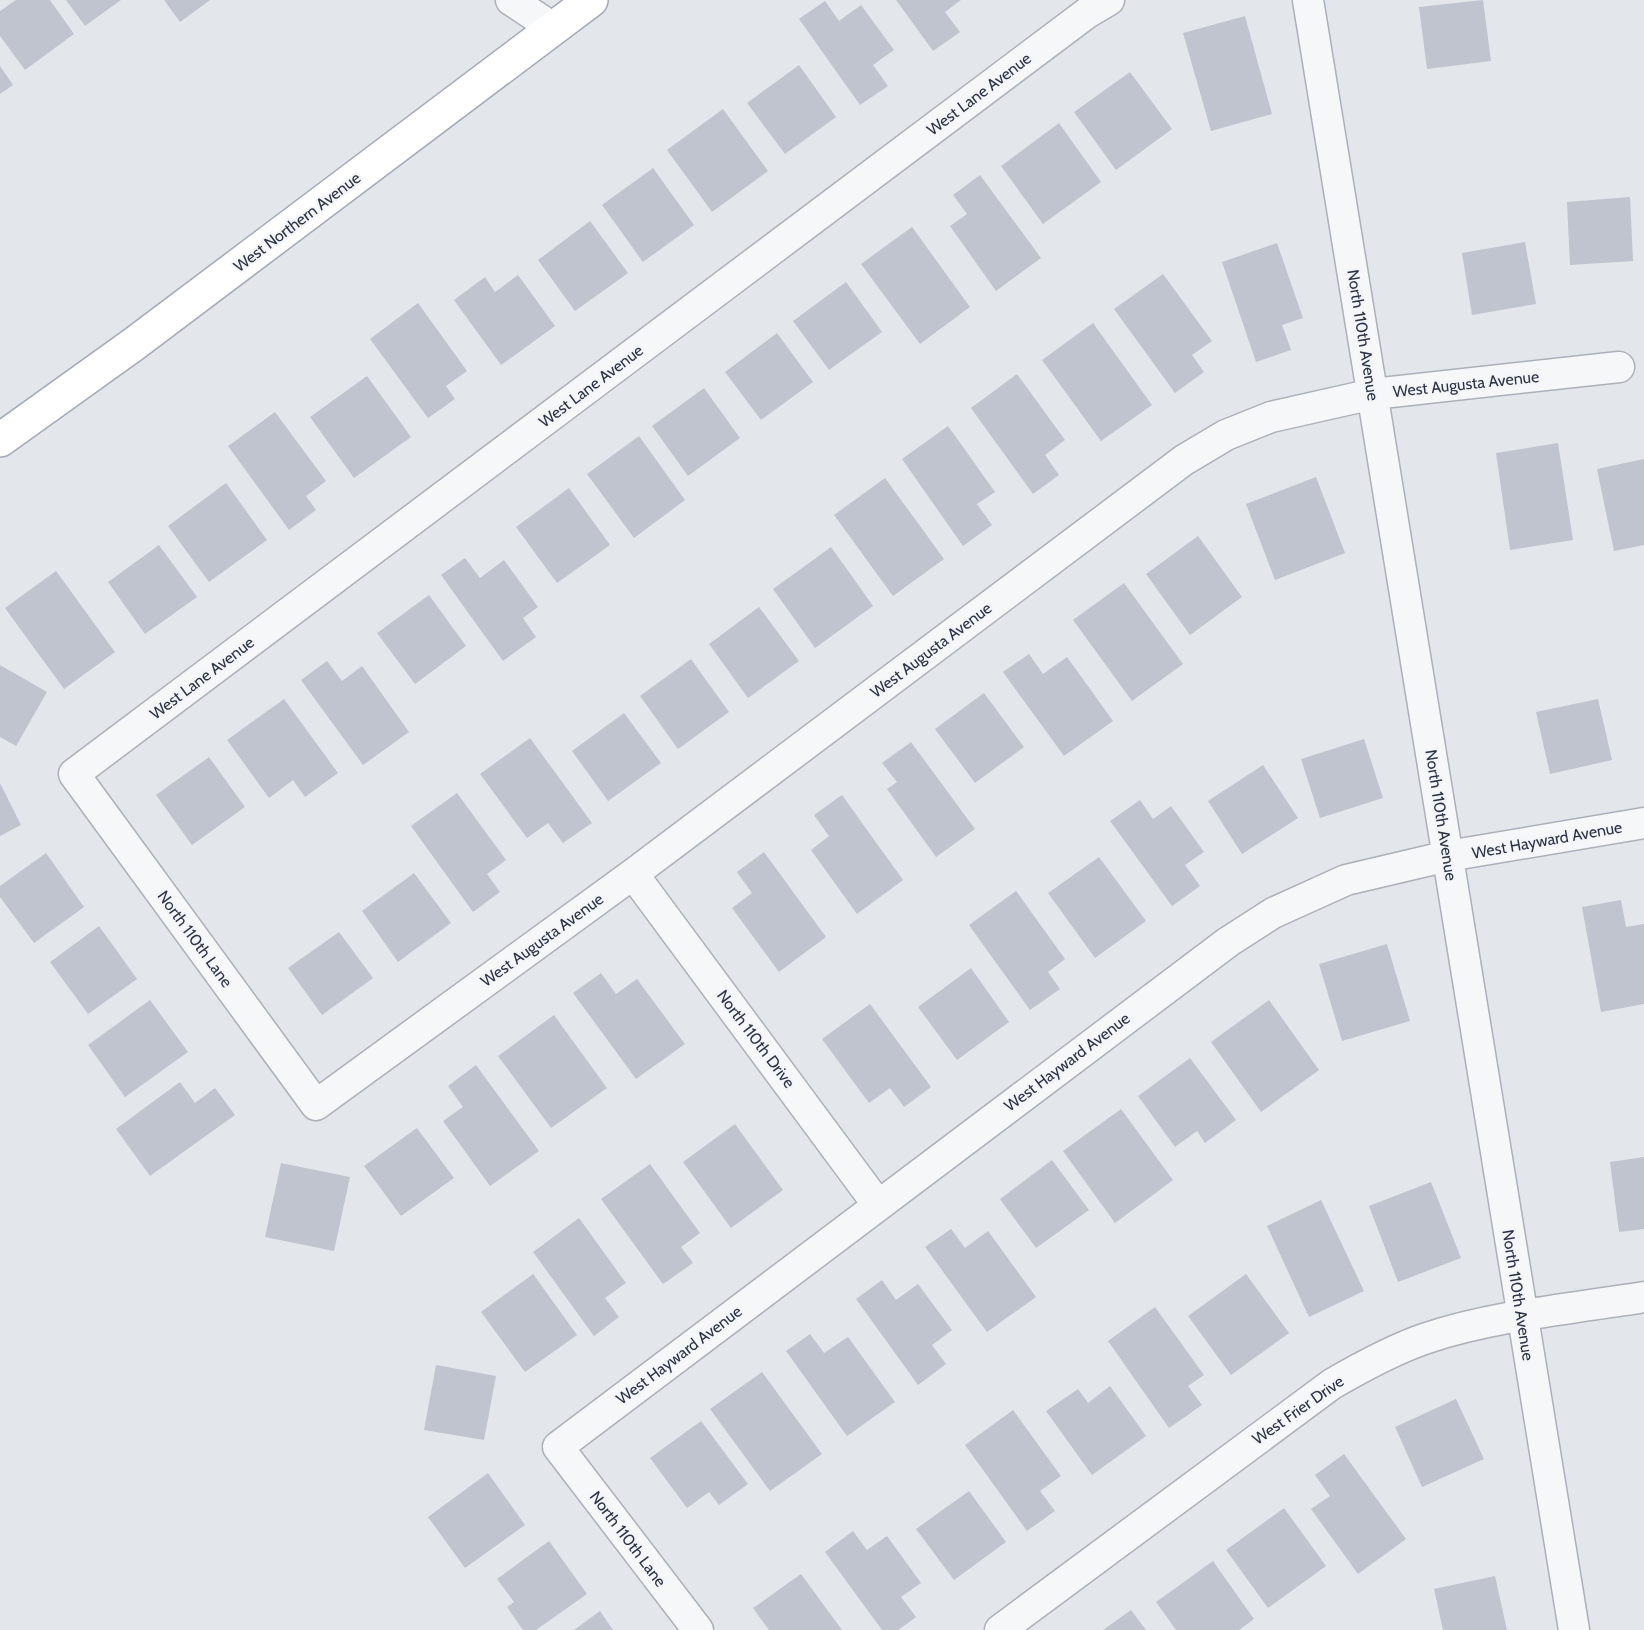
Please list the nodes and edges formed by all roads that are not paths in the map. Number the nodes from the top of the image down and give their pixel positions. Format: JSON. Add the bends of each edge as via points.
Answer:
{"nodes":[{"id":1,"x":511,"y":0,"type":"edge"},
{"id":2,"x":538,"y":0,"type":"edge"},
{"id":3,"x":591,"y":0,"type":"edge"},
{"id":4,"x":1109,"y":0,"type":"edge"},
{"id":5,"x":1308,"y":0,"type":"edge"},
{"id":6,"x":553,"y":28,"type":"junction"},
{"id":7,"x":1619,"y":367,"type":"dead end"},
{"id":8,"x":1373,"y":394,"type":"junction"},
{"id":9,"x":0,"y":440,"type":"edge"},
{"id":10,"x":74,"y":774,"type":"joint"},
{"id":11,"x":1644,"y":823,"type":"edge"},
{"id":12,"x":1448,"y":856,"type":"junction"},
{"id":13,"x":633,"y":873,"type":"junction"},
{"id":14,"x":316,"y":1105,"type":"joint"},
{"id":15,"x":878,"y":1205,"type":"junction"},
{"id":16,"x":1644,"y":1297,"type":"edge"},
{"id":17,"x":1521,"y":1317,"type":"junction"},
{"id":18,"x":558,"y":1447,"type":"joint"},
{"id":19,"x":698,"y":1630,"type":"edge"},
{"id":20,"x":1000,"y":1630,"type":"edge"},
{"id":21,"x":1574,"y":1630,"type":"edge"}],
"edges":[{"from":1,"to":6,"type":"street"},
{"from":2,"to":6,"type":"street"},
{"from":3,"to":6,"type":"main road","name":"West Northern Avenue"},
{"from":4,"to":10,"type":"street","name":"West Lane Avenue"},
{"from":5,"to":8,"type":"street","name":"North 110th Avenue"},
{"from":6,"to":9,"type":"main road","name":"West Northern Avenue","via":[[134,344]]},
{"from":7,"to":8,"type":"street","name":"West Augusta Avenue"},
{"from":8,"to":12,"type":"street","name":"North 110th Avenue"},
{"from":8,"to":13,"type":"street","name":"West Augusta Avenue","via":[[1271,417],[1226,435],[1184,460]]},
{"from":10,"to":14,"type":"street","name":"North 110th Lane"},
{"from":11,"to":12,"type":"street","name":"West Hayward Avenue"},
{"from":12,"to":15,"type":"street","name":"West Hayward Avenue","via":[[1346,880],[1273,913],[1228,942]]},
{"from":12,"to":17,"type":"street","name":"North 110th Avenue"},
{"from":13,"to":14,"type":"street","name":"West Augusta Avenue"},
{"from":13,"to":15,"type":"street","name":"North 110th Drive"},
{"from":15,"to":18,"type":"street","name":"West Hayward Avenue"},
{"from":16,"to":17,"type":"street","name":"West Frier Drive"},
{"from":17,"to":20,"type":"street","name":"West Frier Drive","via":[[1428,1337],[1332,1384]]},
{"from":17,"to":21,"type":"street","name":"North 110th Avenue"},
{"from":18,"to":19,"type":"street","name":"North 110th Lane"}]}
